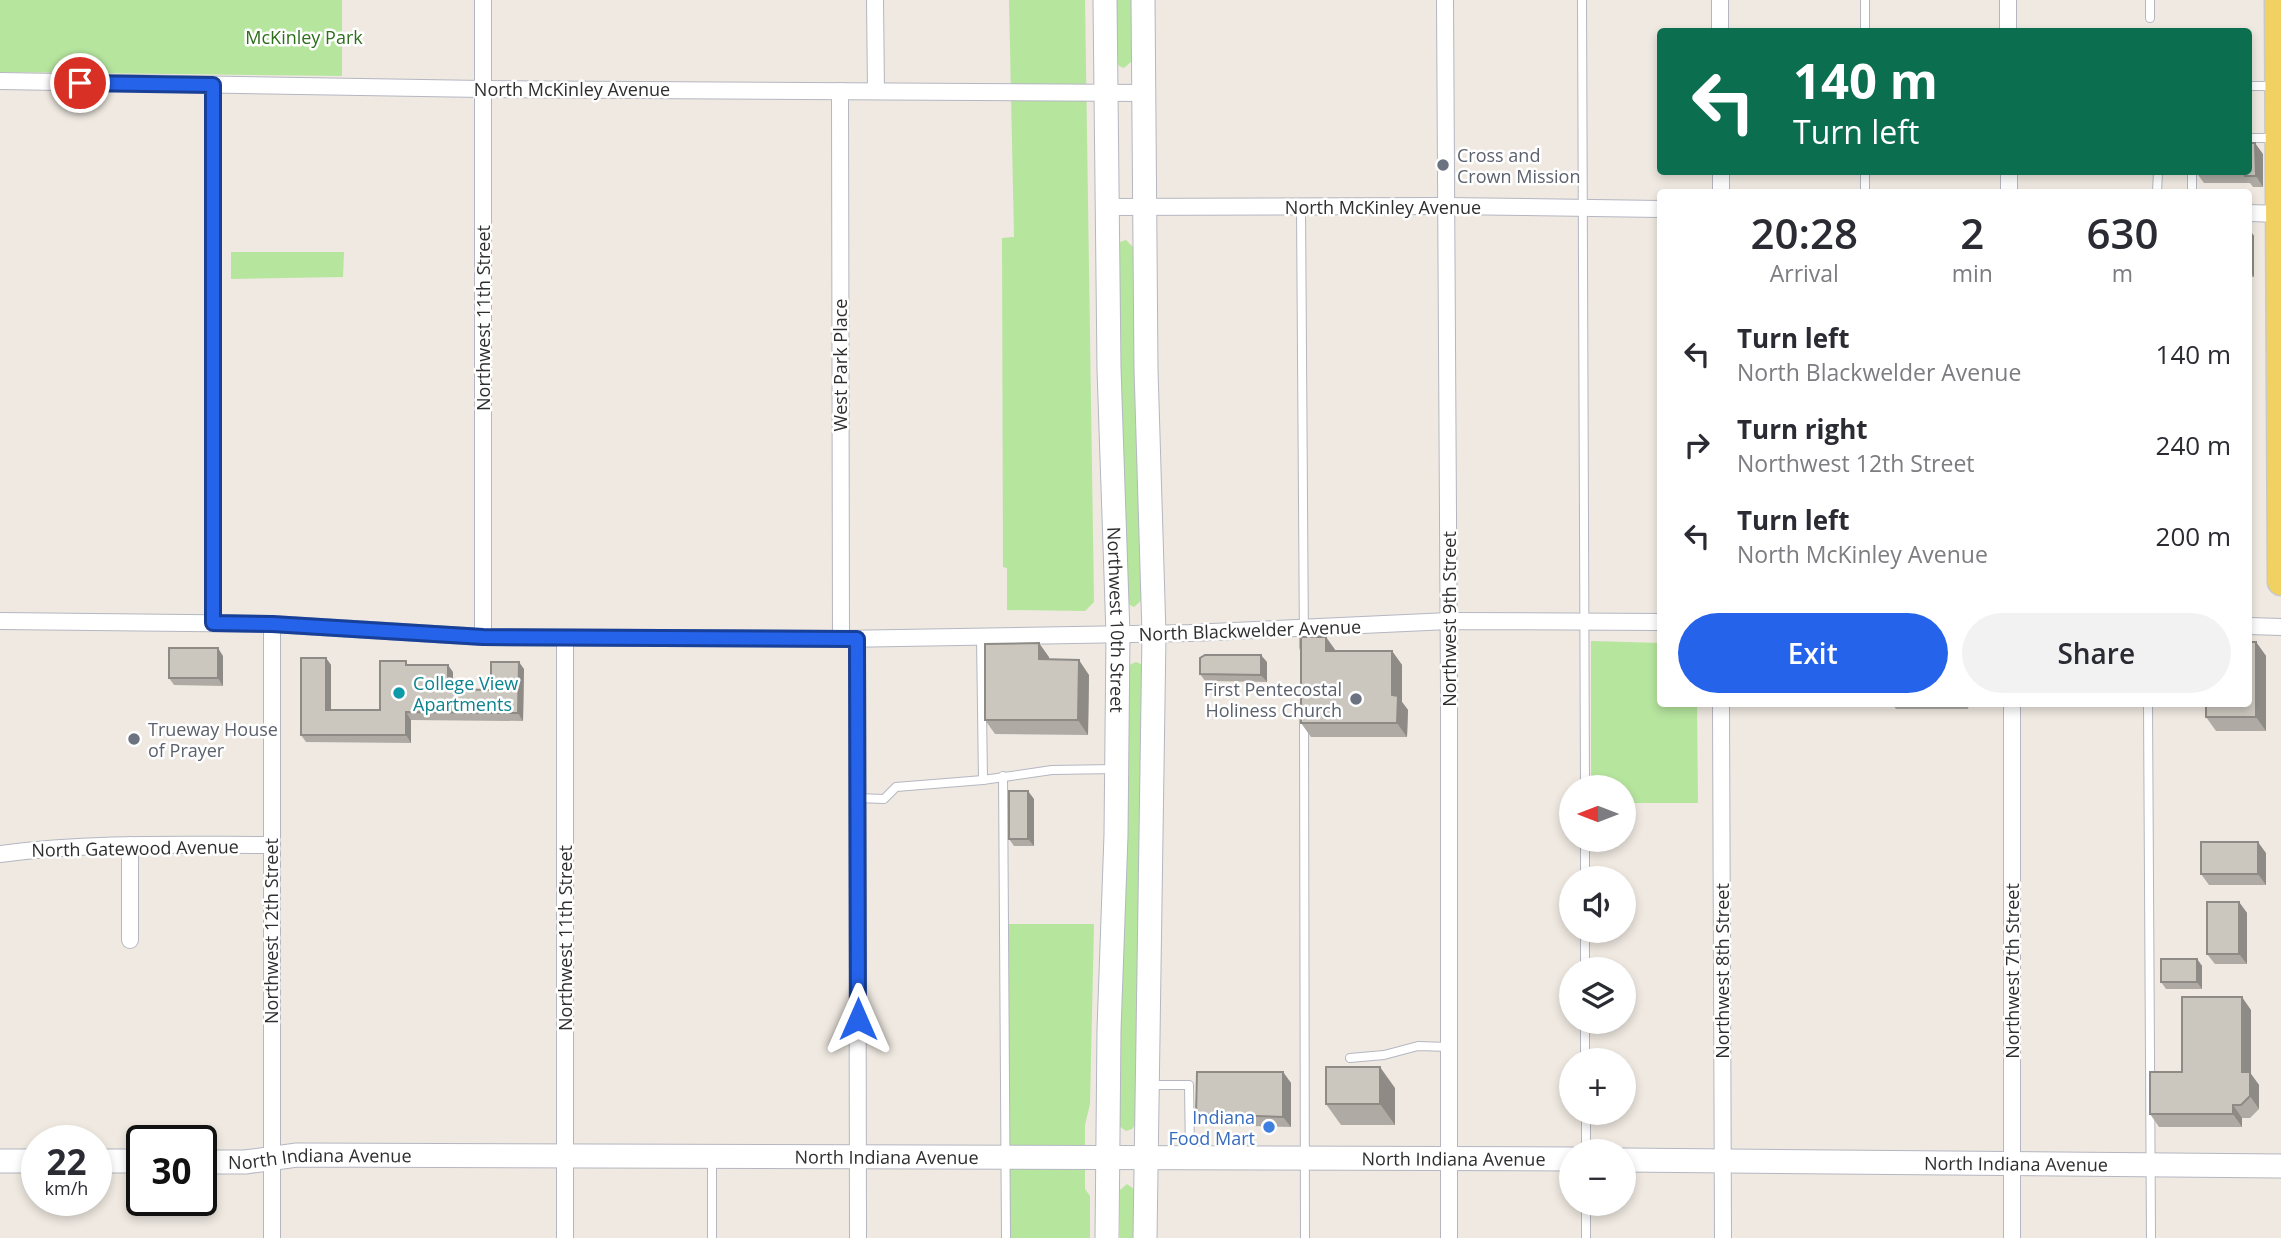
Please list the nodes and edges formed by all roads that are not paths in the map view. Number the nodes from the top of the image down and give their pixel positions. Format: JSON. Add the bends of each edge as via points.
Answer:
{"nodes":[{"id":1,"x":483,"y":0,"type":"edge"},
{"id":2,"x":875,"y":0,"type":"edge"},
{"id":3,"x":1105,"y":0,"type":"edge"},
{"id":4,"x":1143,"y":0,"type":"edge"},
{"id":5,"x":1445,"y":0,"type":"edge"},
{"id":6,"x":1582,"y":0,"type":"edge"},
{"id":7,"x":1720,"y":0,"type":"edge"},
{"id":8,"x":1865,"y":0,"type":"edge"},
{"id":9,"x":2008,"y":0,"type":"edge"},
{"id":10,"x":2150,"y":0,"type":"edge"},
{"id":11,"x":2278,"y":0,"type":"edge"},
{"id":12,"x":2150,"y":18,"type":"dead end"},
{"id":13,"x":1720,"y":28,"type":"edge"},
{"id":14,"x":1865,"y":28,"type":"edge"},
{"id":15,"x":2008,"y":28,"type":"edge"},
{"id":16,"x":0,"y":81,"type":"edge"},
{"id":17,"x":213,"y":85,"type":"junction"},
{"id":18,"x":2252,"y":86,"type":"edge"},
{"id":19,"x":2279,"y":86,"type":"junction"},
{"id":20,"x":483,"y":89,"type":"junction"},
{"id":21,"x":840,"y":91,"type":"junction"},
{"id":22,"x":876,"y":91,"type":"junction"},
{"id":23,"x":1143,"y":93,"type":"junction"},
{"id":24,"x":1105,"y":94,"type":"junction"},
{"id":25,"x":2252,"y":138,"type":"edge"},
{"id":26,"x":2279,"y":138,"type":"junction"},
{"id":27,"x":1301,"y":206,"type":"junction"},
{"id":28,"x":1446,"y":206,"type":"junction"},
{"id":29,"x":1144,"y":207,"type":"junction"},
{"id":30,"x":1106,"y":208,"type":"junction"},
{"id":31,"x":1584,"y":208,"type":"junction"},
{"id":32,"x":1657,"y":209,"type":"edge"},
{"id":33,"x":2252,"y":213,"type":"edge"},
{"id":34,"x":2280,"y":214,"type":"edge"},
{"id":35,"x":2281,"y":582,"type":"edge"},
{"id":36,"x":0,"y":621,"type":"edge"},
{"id":37,"x":1449,"y":621,"type":"junction"},
{"id":38,"x":1584,"y":621,"type":"junction"},
{"id":39,"x":1657,"y":622,"type":"edge"},
{"id":40,"x":213,"y":623,"type":"junction"},
{"id":41,"x":272,"y":624,"type":"junction"},
{"id":42,"x":2252,"y":626,"type":"edge"},
{"id":43,"x":2281,"y":627,"type":"edge"},
{"id":44,"x":1304,"y":628,"type":"junction"},
{"id":45,"x":1118,"y":634,"type":"junction"},
{"id":46,"x":1154,"y":634,"type":"junction"},
{"id":47,"x":483,"y":637,"type":"junction"},
{"id":48,"x":981,"y":637,"type":"junction"},
{"id":49,"x":565,"y":638,"type":"junction"},
{"id":50,"x":849,"y":639,"type":"junction"},
{"id":51,"x":1304,"y":656,"type":"edge"},
{"id":52,"x":1721,"y":707,"type":"edge"},
{"id":53,"x":2012,"y":707,"type":"edge"},
{"id":54,"x":2148,"y":707,"type":"edge"},
{"id":55,"x":1304,"y":712,"type":"edge"},
{"id":56,"x":1116,"y":769,"type":"junction"},
{"id":57,"x":1585,"y":775,"type":"edge"},
{"id":58,"x":1003,"y":776,"type":"junction"},
{"id":59,"x":983,"y":780,"type":"junction"},
{"id":60,"x":858,"y":798,"type":"junction"},
{"id":61,"x":130,"y":845,"type":"junction"},
{"id":62,"x":271,"y":845,"type":"junction"},
{"id":63,"x":0,"y":854,"type":"edge"},
{"id":64,"x":130,"y":940,"type":"dead end"},
{"id":65,"x":1449,"y":1047,"type":"junction"},
{"id":66,"x":1350,"y":1058,"type":"dead end"},
{"id":67,"x":1146,"y":1084,"type":"junction"},
{"id":68,"x":565,"y":1156,"type":"junction"},
{"id":69,"x":712,"y":1156,"type":"junction"},
{"id":70,"x":859,"y":1157,"type":"junction"},
{"id":71,"x":1006,"y":1157,"type":"junction"},
{"id":72,"x":1107,"y":1157,"type":"junction"},
{"id":73,"x":272,"y":1158,"type":"junction"},
{"id":74,"x":1145,"y":1158,"type":"junction"},
{"id":75,"x":1190,"y":1158,"type":"junction"},
{"id":76,"x":1303,"y":1158,"type":"junction"},
{"id":77,"x":1449,"y":1159,"type":"junction"},
{"id":78,"x":1559,"y":1159,"type":"edge"},
{"id":79,"x":1636,"y":1160,"type":"edge"},
{"id":80,"x":1724,"y":1160,"type":"junction"},
{"id":81,"x":0,"y":1161,"type":"edge"},
{"id":82,"x":21,"y":1161,"type":"edge"},
{"id":83,"x":217,"y":1162,"type":"edge"},
{"id":84,"x":2013,"y":1163,"type":"junction"},
{"id":85,"x":2150,"y":1164,"type":"junction"},
{"id":86,"x":2281,"y":1166,"type":"edge"},
{"id":87,"x":1586,"y":1216,"type":"edge"},
{"id":88,"x":272,"y":1238,"type":"edge"},
{"id":89,"x":565,"y":1238,"type":"edge"},
{"id":90,"x":712,"y":1238,"type":"edge"},
{"id":91,"x":858,"y":1238,"type":"edge"},
{"id":92,"x":1006,"y":1238,"type":"edge"},
{"id":93,"x":1107,"y":1238,"type":"edge"},
{"id":94,"x":1145,"y":1238,"type":"edge"},
{"id":95,"x":1305,"y":1238,"type":"edge"},
{"id":96,"x":1449,"y":1238,"type":"edge"},
{"id":97,"x":1586,"y":1238,"type":"edge"},
{"id":98,"x":1723,"y":1238,"type":"edge"},
{"id":99,"x":2012,"y":1238,"type":"edge"},
{"id":100,"x":2151,"y":1238,"type":"edge"}],
"edges":[{"from":1,"to":20,"type":"street","name":"Northwest 11th Street"},
{"from":2,"to":22,"type":"street"},
{"from":3,"to":24,"type":"main road","name":"Northwest 10th Street"},
{"from":4,"to":23,"type":"main road","name":"Northwest 10th Street"},
{"from":5,"to":28,"type":"street","name":"Northwest 9th Street"},
{"from":6,"to":31,"type":"lane"},
{"from":7,"to":13,"type":"street"},
{"from":8,"to":14,"type":"lane"},
{"from":9,"to":15,"type":"street"},
{"from":10,"to":12,"type":"lane"},
{"from":11,"to":19,"type":"main road"},
{"from":16,"to":17,"type":"street","name":"North McKinley Avenue"},
{"from":17,"to":20,"type":"street","name":"North McKinley Avenue"},
{"from":17,"to":40,"type":"street"},
{"from":18,"to":19,"type":"lane"},
{"from":19,"to":26,"type":"main road"},
{"from":20,"to":21,"type":"street","name":"North McKinley Avenue"},
{"from":20,"to":47,"type":"street","name":"Northwest 11th Street"},
{"from":21,"to":22,"type":"street","name":"North McKinley Avenue"},
{"from":21,"to":50,"type":"street","name":"West Park Place"},
{"from":22,"to":24,"type":"street","name":"North McKinley Avenue"},
{"from":23,"to":24,"type":"street","name":"North McKinley Avenue"},
{"from":23,"to":29,"type":"main road","name":"Northwest 10th Street"},
{"from":24,"to":30,"type":"main road","name":"Northwest 10th Street"},
{"from":25,"to":26,"type":"lane"},
{"from":26,"to":34,"type":"main road"},
{"from":27,"to":28,"type":"street","name":"North McKinley Avenue"},
{"from":27,"to":29,"type":"street","name":"North McKinley Avenue"},
{"from":27,"to":44,"type":"lane"},
{"from":28,"to":31,"type":"street","name":"North McKinley Avenue"},
{"from":28,"to":37,"type":"street","name":"Northwest 9th Street"},
{"from":29,"to":30,"type":"street","name":"North McKinley Avenue"},
{"from":29,"to":46,"type":"main road","name":"Northwest 10th Street"},
{"from":30,"to":45,"type":"main road","name":"Northwest 10th Street"},
{"from":31,"to":32,"type":"street","name":"North McKinley Avenue"},
{"from":31,"to":38,"type":"lane"},
{"from":33,"to":34,"type":"street"},
{"from":34,"to":35,"type":"main road"},
{"from":36,"to":40,"type":"street","name":"North Blackwelder Avenue"},
{"from":37,"to":38,"type":"street","name":"North Blackwelder Avenue"},
{"from":37,"to":44,"type":"street","name":"North Blackwelder Avenue"},
{"from":37,"to":65,"type":"street","name":"Northwest 9th Street"},
{"from":38,"to":39,"type":"street","name":"North Blackwelder Avenue"},
{"from":38,"to":57,"type":"lane"},
{"from":40,"to":41,"type":"street","name":"North Blackwelder Avenue"},
{"from":41,"to":47,"type":"street","name":"North Blackwelder Avenue"},
{"from":41,"to":62,"type":"street","name":"Northwest 12th Street"},
{"from":42,"to":43,"type":"street"},
{"from":44,"to":46,"type":"street","name":"North Blackwelder Avenue"},
{"from":44,"to":51,"type":"lane"},
{"from":45,"to":46,"type":"street","name":"North Blackwelder Avenue"},
{"from":45,"to":48,"type":"street","name":"North Blackwelder Avenue"},
{"from":45,"to":56,"type":"main road","name":"Northwest 10th Street"},
{"from":46,"to":67,"type":"main road","name":"Northwest 10th Street"},
{"from":47,"to":49,"type":"street","name":"North Blackwelder Avenue"},
{"from":48,"to":50,"type":"street","name":"North Blackwelder Avenue"},
{"from":48,"to":59,"type":"lane"},
{"from":49,"to":50,"type":"street","name":"North Blackwelder Avenue"},
{"from":49,"to":68,"type":"street","name":"Northwest 11th Street"},
{"from":50,"to":60,"type":"street","name":"West Park Place"},
{"from":52,"to":80,"type":"street","name":"Northwest 8th Street"},
{"from":53,"to":84,"type":"street","name":"Northwest 7th Street"},
{"from":54,"to":85,"type":"lane"},
{"from":55,"to":76,"type":"lane"},
{"from":56,"to":58,"type":"lane"},
{"from":56,"to":72,"type":"main road","name":"Northwest 10th Street"},
{"from":58,"to":59,"type":"lane"},
{"from":58,"to":71,"type":"lane"},
{"from":59,"to":60,"type":"lane","via":[[896,787],[884,799]]},
{"from":60,"to":70,"type":"street","name":"West Park Place"},
{"from":61,"to":62,"type":"street","name":"North Gatewood Avenue"},
{"from":61,"to":63,"type":"street","name":"North Gatewood Avenue"},
{"from":61,"to":64,"type":"street"},
{"from":62,"to":73,"type":"street","name":"Northwest 12th Street"},
{"from":65,"to":66,"type":"lane","via":[[1418,1046]]},
{"from":65,"to":77,"type":"street","name":"Northwest 9th Street"},
{"from":67,"to":74,"type":"main road","name":"Northwest 10th Street"},
{"from":67,"to":75,"type":"lane","via":[[1189,1085]]},
{"from":68,"to":69,"type":"main road","name":"North Indiana Avenue"},
{"from":68,"to":73,"type":"main road","name":"North Indiana Avenue"},
{"from":68,"to":89,"type":"street","name":"Northwest 11th Street"},
{"from":69,"to":70,"type":"main road","name":"North Indiana Avenue"},
{"from":69,"to":90,"type":"lane"},
{"from":70,"to":71,"type":"main road","name":"North Indiana Avenue"},
{"from":70,"to":91,"type":"street","name":"West Park Place"},
{"from":71,"to":72,"type":"main road","name":"North Indiana Avenue"},
{"from":71,"to":92,"type":"lane"},
{"from":72,"to":74,"type":"main road","name":"North Indiana Avenue"},
{"from":72,"to":93,"type":"main road","name":"Northwest 10th Street"},
{"from":73,"to":83,"type":"main road","name":"North Indiana Avenue"},
{"from":73,"to":88,"type":"street","name":"Northwest 12th Street"},
{"from":74,"to":75,"type":"main road","name":"North Indiana Avenue"},
{"from":74,"to":94,"type":"main road","name":"Northwest 10th Street"},
{"from":75,"to":76,"type":"main road","name":"North Indiana Avenue"},
{"from":76,"to":77,"type":"main road","name":"North Indiana Avenue"},
{"from":76,"to":95,"type":"lane"},
{"from":77,"to":78,"type":"main road","name":"North Indiana Avenue"},
{"from":77,"to":96,"type":"street","name":"Northwest 9th Street"},
{"from":79,"to":80,"type":"main road","name":"North Indiana Avenue"},
{"from":80,"to":84,"type":"main road","name":"North Indiana Avenue"},
{"from":80,"to":98,"type":"street","name":"Northwest 8th Street"},
{"from":81,"to":82,"type":"main road"},
{"from":84,"to":85,"type":"main road","name":"North Indiana Avenue"},
{"from":84,"to":99,"type":"street","name":"Northwest 7th Street"},
{"from":85,"to":86,"type":"main road","name":"North Indiana Avenue"},
{"from":85,"to":100,"type":"lane"},
{"from":87,"to":97,"type":"lane"}]}
